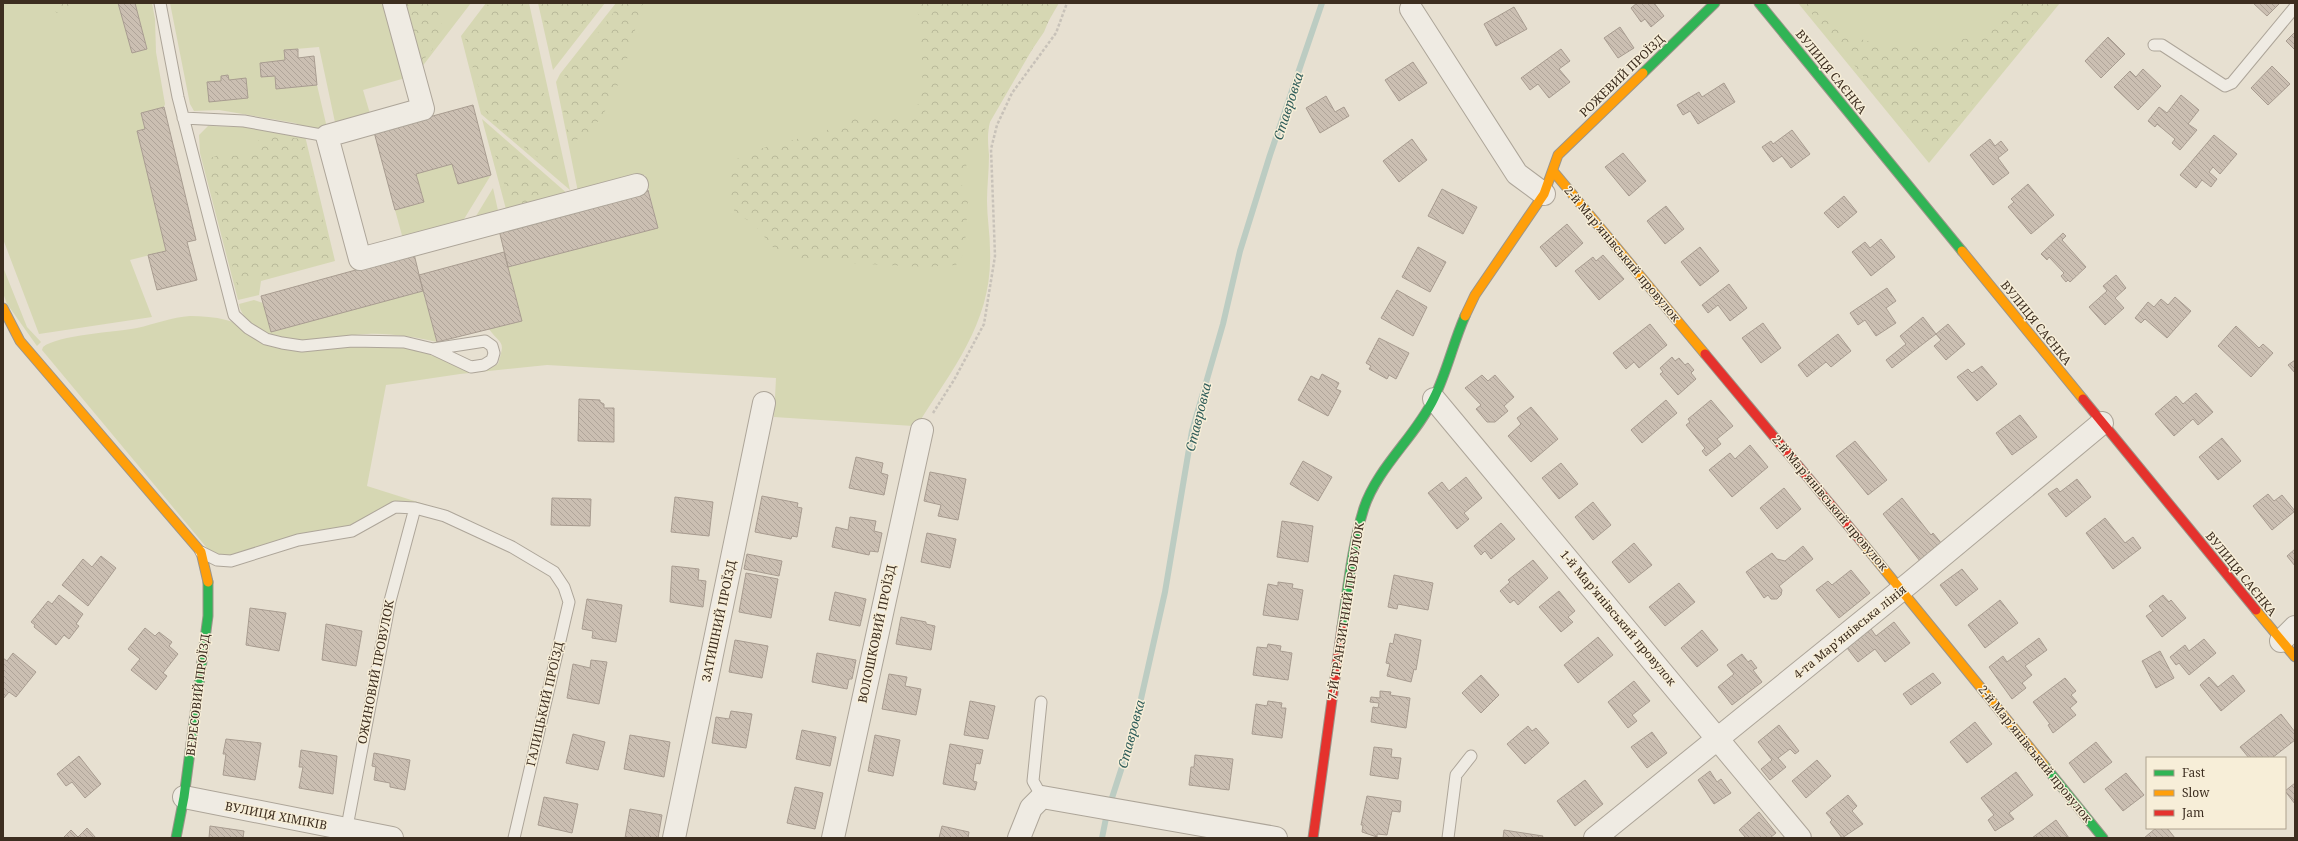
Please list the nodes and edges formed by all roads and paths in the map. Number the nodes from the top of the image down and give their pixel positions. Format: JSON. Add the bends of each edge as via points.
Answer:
{"nodes":[{"id":1,"x":160,"y":3,"type":"edge"},
{"id":2,"x":394,"y":3,"type":"edge"},
{"id":3,"x":1067,"y":3,"type":"edge"},
{"id":4,"x":1715,"y":3,"type":"edge"},
{"id":5,"x":1759,"y":3,"type":"edge"},
{"id":6,"x":2295,"y":7,"type":"edge"},
{"id":7,"x":1411,"y":9,"type":"dead end"},
{"id":8,"x":2154,"y":45,"type":"dead end"},
{"id":9,"x":183,"y":118,"type":"junction"},
{"id":10,"x":327,"y":136,"type":"junction"},
{"id":11,"x":1553,"y":171,"type":"junction"},
{"id":12,"x":637,"y":185,"type":"dead end"},
{"id":13,"x":1544,"y":194,"type":"junction"},
{"id":14,"x":3,"y":308,"type":"edge"},
{"id":15,"x":433,"y":349,"type":"junction"},
{"id":16,"x":1434,"y":399,"type":"junction"},
{"id":17,"x":764,"y":403,"type":"dead end"},
{"id":18,"x":2102,"y":423,"type":"junction"},
{"id":19,"x":922,"y":430,"type":"joint"},
{"id":20,"x":415,"y":508,"type":"junction"},
{"id":21,"x":201,"y":552,"type":"junction"},
{"id":22,"x":1902,"y":590,"type":"junction"},
{"id":23,"x":2290,"y":642,"type":"edge"},
{"id":24,"x":1041,"y":702,"type":"dead end"},
{"id":25,"x":1719,"y":739,"type":"junction"},
{"id":26,"x":1470,"y":756,"type":"dead end"},
{"id":27,"x":184,"y":797,"type":"junction"},
{"id":28,"x":1042,"y":797,"type":"junction"},
{"id":29,"x":346,"y":834,"type":"edge"},
{"id":30,"x":176,"y":838,"type":"edge"},
{"id":31,"x":392,"y":838,"type":"edge"},
{"id":32,"x":514,"y":838,"type":"edge"},
{"id":33,"x":674,"y":838,"type":"edge"},
{"id":34,"x":833,"y":838,"type":"edge"},
{"id":35,"x":1019,"y":838,"type":"edge"},
{"id":36,"x":1276,"y":838,"type":"edge"},
{"id":37,"x":1313,"y":838,"type":"edge"},
{"id":38,"x":1448,"y":838,"type":"edge"},
{"id":39,"x":1595,"y":838,"type":"edge"},
{"id":40,"x":1800,"y":838,"type":"edge"},
{"id":41,"x":2103,"y":838,"type":"edge"}],
"edges":[{"from":1,"to":9,"type":"lane"},
{"from":2,"to":10,"type":"street","via":[[423,109]]},
{"from":3,"to":19,"type":"path","via":[[1056,33],[1012,93],[996,125],[991,149],[995,256],[984,324],[954,380]]},
{"from":4,"to":11,"type":"street","name":"РОЖЕВИЙ ПРОЇЗД","via":[[1558,155]]},
{"from":5,"to":18,"type":"street","name":"ВУЛИЦЯ САЄНКА"},
{"from":6,"to":8,"type":"lane","via":[[2232,84],[2225,86],[2162,45]]},
{"from":7,"to":13,"type":"street","name":"2-й Марʼянівський провулок","via":[[1517,174]]},
{"from":9,"to":10,"type":"lane","via":[[244,121]]},
{"from":9,"to":15,"type":"lane","via":[[234,315],[248,328],[266,339],[302,346],[380,341],[404,342]]},
{"from":10,"to":12,"type":"street","via":[[360,259]]},
{"from":11,"to":13,"type":"street","name":"7-Й ТРАНЗИТНИЙ ПРОВУЛОК"},
{"from":11,"to":22,"type":"street","name":"2-й Марʼянівський провулок"},
{"from":13,"to":16,"type":"street","name":"7-Й ТРАНЗИТНИЙ ПРОВУЛОК","via":[[1476,295],[1455,339]]},
{"from":14,"to":21,"type":"street","via":[[20,341]]},
{"from":15,"to":15,"type":"lane","via":[[472,367],[484,365],[492,360],[494,353],[492,346],[485,341]]},
{"from":16,"to":25,"type":"street","name":"1-й Марʼянівський провулок"},
{"from":16,"to":37,"type":"street","name":"7-Й ТРАНЗИТНИЙ ПРОВУЛОК","via":[[1374,487],[1358,527]]},
{"from":17,"to":33,"type":"street","name":"ЗАТИШНИЙ ПРОЇЗД"},
{"from":18,"to":22,"type":"street","name":"4-та Марʼянівська лінія"},
{"from":18,"to":23,"type":"street","name":"ВУЛИЦЯ САЄНКА"},
{"from":19,"to":34,"type":"street","name":"ВОЛОШКОВИЙ ПРОЇЗД"},
{"from":20,"to":21,"type":"lane","via":[[395,507],[352,531],[298,540],[231,561],[217,560]]},
{"from":20,"to":29,"type":"lane","name":"ОЖИНОВИЙ ПРОВУЛОК","via":[[390,601]]},
{"from":20,"to":32,"type":"lane","name":"ГАЛИЦЬКИЙ ПРОЇЗД","via":[[445,516],[554,572],[564,587],[569,602]]},
{"from":21,"to":27,"type":"street","name":"ВЕРЕСОВИЙ ПРОЇЗД","via":[[208,576],[208,616]]},
{"from":22,"to":25,"type":"street","name":"4-та Марʼянівська лінія"},
{"from":22,"to":41,"type":"street","name":"2-й Марʼянівський провулок"},
{"from":24,"to":28,"type":"lane","via":[[1033,781]]},
{"from":25,"to":39,"type":"street","name":"4-та Марʼянівська лінія"},
{"from":25,"to":40,"type":"street","name":"1-й Марʼянівський провулок"},
{"from":26,"to":38,"type":"lane","via":[[1456,775]]},
{"from":27,"to":29,"type":"street","name":"ВУЛИЦЯ ХІМІКІВ"},
{"from":27,"to":30,"type":"street","name":"ВЕРЕСОВИЙ ПРОЇЗД"},
{"from":28,"to":35,"type":"street","via":[[1031,808]]},
{"from":28,"to":36,"type":"street"},
{"from":29,"to":31,"type":"street","name":"ВУЛИЦЯ ХІМІКІВ"}]}
